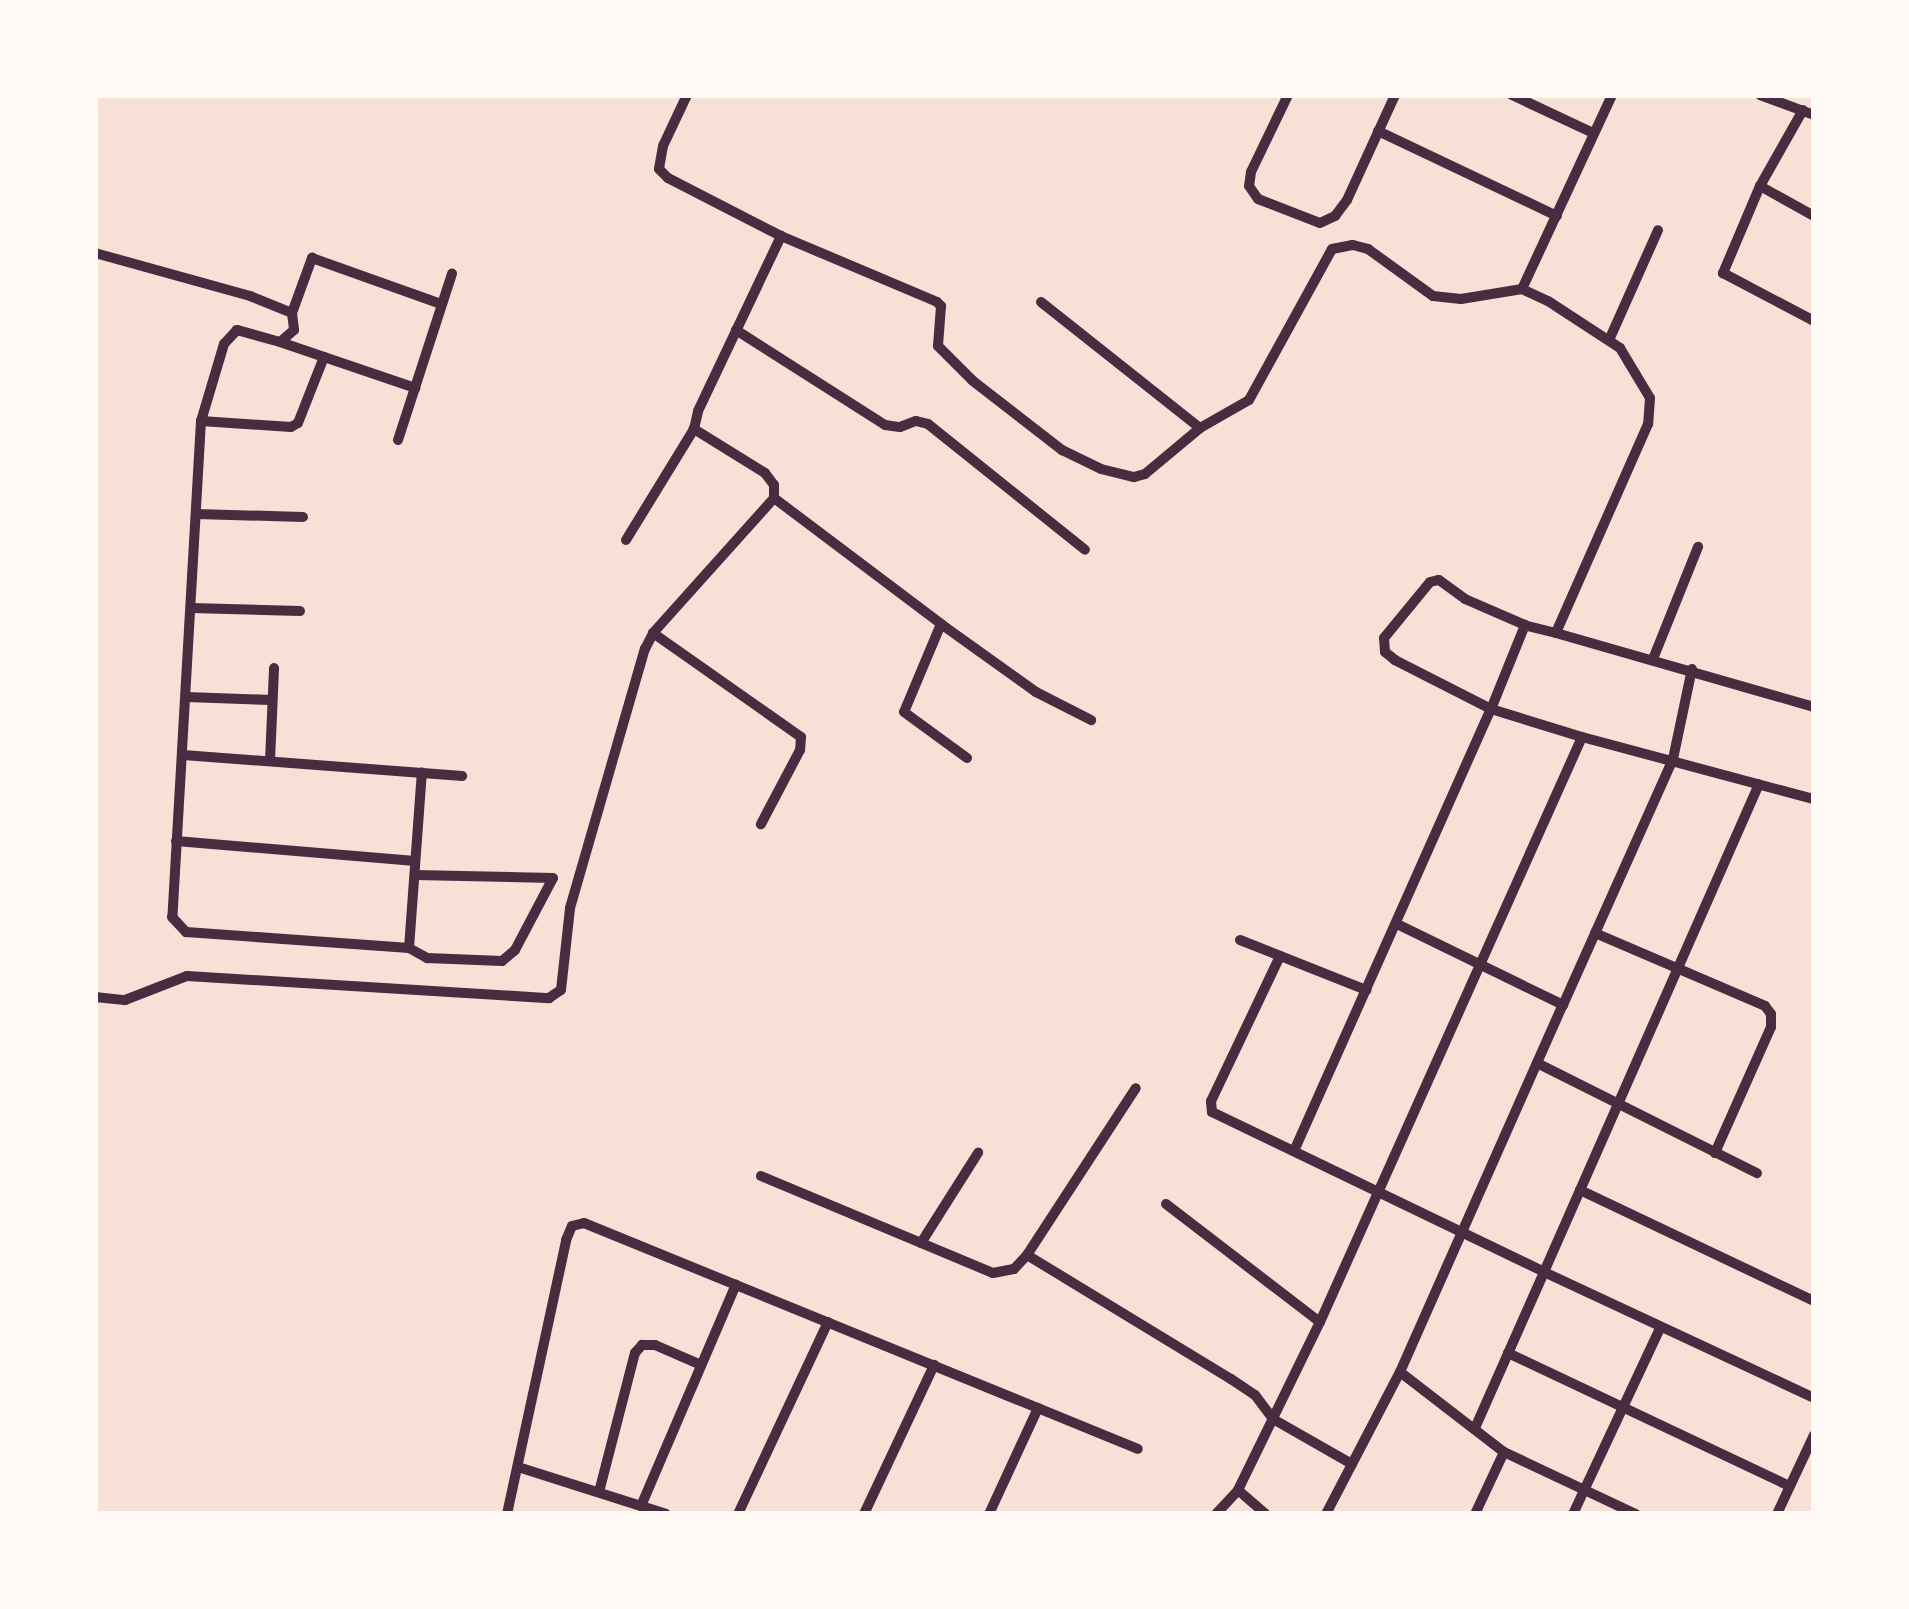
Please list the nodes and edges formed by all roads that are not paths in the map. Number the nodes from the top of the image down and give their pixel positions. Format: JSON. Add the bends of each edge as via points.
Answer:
{"nodes":[{"id":1,"x":686,"y":95,"type":"edge"},
{"id":2,"x":1288,"y":95,"type":"edge"},
{"id":3,"x":1395,"y":95,"type":"edge"},
{"id":4,"x":1512,"y":95,"type":"edge"},
{"id":5,"x":1612,"y":95,"type":"edge"},
{"id":6,"x":1760,"y":95,"type":"edge"},
{"id":7,"x":1808,"y":112,"type":"edge"},
{"id":8,"x":1378,"y":131,"type":"junction"},
{"id":9,"x":1592,"y":134,"type":"junction"},
{"id":10,"x":1760,"y":186,"type":"junction"},
{"id":11,"x":1557,"y":216,"type":"junction"},
{"id":12,"x":1814,"y":216,"type":"edge"},
{"id":13,"x":1658,"y":230,"type":"dead end"},
{"id":14,"x":781,"y":236,"type":"junction"},
{"id":15,"x":95,"y":253,"type":"edge"},
{"id":16,"x":452,"y":274,"type":"dead end"},
{"id":17,"x":1522,"y":290,"type":"junction"},
{"id":18,"x":1040,"y":302,"type":"dead end"},
{"id":19,"x":441,"y":304,"type":"junction"},
{"id":20,"x":292,"y":312,"type":"junction"},
{"id":21,"x":1814,"y":321,"type":"edge"},
{"id":22,"x":736,"y":330,"type":"junction"},
{"id":23,"x":1610,"y":338,"type":"junction"},
{"id":24,"x":280,"y":342,"type":"junction"},
{"id":25,"x":324,"y":356,"type":"junction"},
{"id":26,"x":415,"y":388,"type":"junction"},
{"id":27,"x":201,"y":422,"type":"junction"},
{"id":28,"x":694,"y":428,"type":"junction"},
{"id":29,"x":1200,"y":428,"type":"junction"},
{"id":30,"x":398,"y":440,"type":"dead end"},
{"id":31,"x":774,"y":498,"type":"junction"},
{"id":32,"x":196,"y":514,"type":"junction"},
{"id":33,"x":303,"y":517,"type":"dead end"},
{"id":34,"x":626,"y":540,"type":"dead end"},
{"id":35,"x":1698,"y":547,"type":"dead end"},
{"id":36,"x":1085,"y":550,"type":"dead end"},
{"id":37,"x":191,"y":608,"type":"junction"},
{"id":38,"x":300,"y":611,"type":"dead end"},
{"id":39,"x":941,"y":624,"type":"junction"},
{"id":40,"x":1525,"y":625,"type":"junction"},
{"id":41,"x":653,"y":632,"type":"junction"},
{"id":42,"x":1556,"y":632,"type":"junction"},
{"id":43,"x":1653,"y":659,"type":"junction"},
{"id":44,"x":274,"y":668,"type":"dead end"},
{"id":45,"x":1692,"y":670,"type":"junction"},
{"id":46,"x":186,"y":697,"type":"junction"},
{"id":47,"x":272,"y":700,"type":"junction"},
{"id":48,"x":1814,"y":707,"type":"edge"},
{"id":49,"x":1492,"y":709,"type":"junction"},
{"id":50,"x":1092,"y":720,"type":"dead end"},
{"id":51,"x":1582,"y":737,"type":"junction"},
{"id":52,"x":182,"y":755,"type":"junction"},
{"id":53,"x":967,"y":758,"type":"dead end"},
{"id":54,"x":1673,"y":759,"type":"junction"},
{"id":55,"x":270,"y":760,"type":"junction"},
{"id":56,"x":422,"y":772,"type":"junction"},
{"id":57,"x":462,"y":776,"type":"dead end"},
{"id":58,"x":1760,"y":784,"type":"junction"},
{"id":59,"x":1814,"y":799,"type":"edge"},
{"id":60,"x":761,"y":824,"type":"dead end"},
{"id":61,"x":176,"y":841,"type":"junction"},
{"id":62,"x":414,"y":860,"type":"junction"},
{"id":63,"x":414,"y":875,"type":"junction"},
{"id":64,"x":1397,"y":924,"type":"junction"},
{"id":65,"x":1595,"y":933,"type":"junction"},
{"id":66,"x":1240,"y":940,"type":"dead end"},
{"id":67,"x":410,"y":948,"type":"junction"},
{"id":68,"x":1280,"y":956,"type":"junction"},
{"id":69,"x":1480,"y":962,"type":"junction"},
{"id":70,"x":1680,"y":971,"type":"junction"},
{"id":71,"x":1366,"y":990,"type":"junction"},
{"id":72,"x":95,"y":997,"type":"edge"},
{"id":73,"x":1563,"y":1006,"type":"junction"},
{"id":74,"x":1537,"y":1063,"type":"junction"},
{"id":75,"x":1136,"y":1088,"type":"dead end"},
{"id":76,"x":1617,"y":1105,"type":"junction"},
{"id":77,"x":1294,"y":1152,"type":"junction"},
{"id":78,"x":978,"y":1153,"type":"dead end"},
{"id":79,"x":1715,"y":1153,"type":"junction"},
{"id":80,"x":1756,"y":1174,"type":"dead end"},
{"id":81,"x":761,"y":1176,"type":"dead end"},
{"id":82,"x":1580,"y":1190,"type":"junction"},
{"id":83,"x":1380,"y":1192,"type":"junction"},
{"id":84,"x":1166,"y":1204,"type":"dead end"},
{"id":85,"x":1463,"y":1230,"type":"junction"},
{"id":86,"x":921,"y":1243,"type":"junction"},
{"id":87,"x":1027,"y":1255,"type":"junction"},
{"id":88,"x":1544,"y":1272,"type":"junction"},
{"id":89,"x":736,"y":1284,"type":"junction"},
{"id":90,"x":1814,"y":1301,"type":"edge"},
{"id":91,"x":828,"y":1322,"type":"junction"},
{"id":92,"x":1320,"y":1322,"type":"junction"},
{"id":93,"x":1660,"y":1328,"type":"junction"},
{"id":94,"x":1508,"y":1353,"type":"junction"},
{"id":95,"x":701,"y":1365,"type":"junction"},
{"id":96,"x":934,"y":1365,"type":"junction"},
{"id":97,"x":1400,"y":1372,"type":"junction"},
{"id":98,"x":1814,"y":1398,"type":"edge"},
{"id":99,"x":1038,"y":1408,"type":"junction"},
{"id":100,"x":1622,"y":1410,"type":"junction"},
{"id":101,"x":1273,"y":1419,"type":"junction"},
{"id":102,"x":1474,"y":1428,"type":"junction"},
{"id":103,"x":1814,"y":1435,"type":"edge"},
{"id":104,"x":1138,"y":1449,"type":"dead end"},
{"id":105,"x":1504,"y":1452,"type":"junction"},
{"id":106,"x":1352,"y":1464,"type":"junction"},
{"id":107,"x":518,"y":1467,"type":"junction"},
{"id":108,"x":1789,"y":1486,"type":"junction"},
{"id":109,"x":1238,"y":1490,"type":"junction"},
{"id":110,"x":1584,"y":1490,"type":"junction"},
{"id":111,"x":599,"y":1492,"type":"junction"},
{"id":112,"x":640,"y":1506,"type":"junction"},
{"id":113,"x":508,"y":1514,"type":"edge"},
{"id":114,"x":666,"y":1514,"type":"edge"},
{"id":115,"x":738,"y":1514,"type":"edge"},
{"id":116,"x":864,"y":1514,"type":"edge"},
{"id":117,"x":989,"y":1514,"type":"edge"},
{"id":118,"x":1216,"y":1514,"type":"edge"},
{"id":119,"x":1266,"y":1514,"type":"edge"},
{"id":120,"x":1326,"y":1514,"type":"edge"},
{"id":121,"x":1475,"y":1514,"type":"edge"},
{"id":122,"x":1573,"y":1514,"type":"edge"},
{"id":123,"x":1636,"y":1514,"type":"edge"},
{"id":124,"x":1777,"y":1514,"type":"edge"}],
"edges":[{"from":1,"to":14,"type":"street","via":[[659,168]]},
{"from":2,"to":8,"type":"street","via":[[1249,186],[1258,199],[1304,220],[1320,223],[1335,216]]},
{"from":3,"to":8,"type":"street"},
{"from":4,"to":9,"type":"street"},
{"from":5,"to":9,"type":"street"},
{"from":6,"to":7,"type":"street"},
{"from":7,"to":10,"type":"street"},
{"from":8,"to":11,"type":"street"},
{"from":9,"to":11,"type":"street"},
{"from":10,"to":12,"type":"street"},
{"from":10,"to":21,"type":"street","via":[[1723,273]]},
{"from":11,"to":17,"type":"street"},
{"from":13,"to":23,"type":"street"},
{"from":14,"to":22,"type":"street"},
{"from":14,"to":29,"type":"street","via":[[937,302],[941,350],[1014,416],[1083,461],[1118,474],[1145,474]]},
{"from":15,"to":20,"type":"street"},
{"from":16,"to":19,"type":"street"},
{"from":17,"to":23,"type":"street"},
{"from":17,"to":29,"type":"street","via":[[1432,296],[1368,249],[1332,249],[1249,400]]},
{"from":18,"to":29,"type":"street"},
{"from":19,"to":20,"type":"street","via":[[312,258]]},
{"from":19,"to":26,"type":"street"},
{"from":20,"to":24,"type":"street","via":[[294,330]]},
{"from":22,"to":28,"type":"street"},
{"from":22,"to":36,"type":"street","via":[[885,425],[928,424]]},
{"from":23,"to":42,"type":"street","via":[[1650,398],[1648,424]]},
{"from":24,"to":25,"type":"street"},
{"from":24,"to":27,"type":"street","via":[[237,330],[224,344]]},
{"from":25,"to":26,"type":"street"},
{"from":25,"to":27,"type":"street","via":[[303,417],[291,427]]},
{"from":26,"to":30,"type":"street"},
{"from":27,"to":32,"type":"street"},
{"from":28,"to":31,"type":"street","via":[[765,473]]},
{"from":28,"to":34,"type":"street"},
{"from":31,"to":39,"type":"street"},
{"from":31,"to":41,"type":"street"},
{"from":32,"to":33,"type":"street"},
{"from":32,"to":37,"type":"street"},
{"from":35,"to":43,"type":"street"},
{"from":37,"to":38,"type":"street"},
{"from":37,"to":46,"type":"street"},
{"from":39,"to":50,"type":"street","via":[[1036,692]]},
{"from":39,"to":53,"type":"street","via":[[904,712]]},
{"from":40,"to":42,"type":"street"},
{"from":40,"to":49,"type":"street"},
{"from":40,"to":49,"type":"street","via":[[1439,580],[1430,582],[1384,638],[1384,652],[1394,660]]},
{"from":41,"to":60,"type":"street","via":[[801,737]]},
{"from":41,"to":72,"type":"street","via":[[570,908],[565,982],[557,995],[188,976],[124,1000]]},
{"from":42,"to":43,"type":"street"},
{"from":43,"to":45,"type":"street"},
{"from":44,"to":47,"type":"street"},
{"from":45,"to":48,"type":"street"},
{"from":45,"to":54,"type":"street"},
{"from":46,"to":47,"type":"street"},
{"from":46,"to":52,"type":"street"},
{"from":47,"to":55,"type":"street"},
{"from":49,"to":51,"type":"street"},
{"from":49,"to":64,"type":"street"},
{"from":51,"to":54,"type":"street"},
{"from":51,"to":69,"type":"street"},
{"from":52,"to":55,"type":"street"},
{"from":52,"to":61,"type":"street"},
{"from":54,"to":58,"type":"street"},
{"from":54,"to":65,"type":"street"},
{"from":55,"to":56,"type":"street"},
{"from":56,"to":57,"type":"street"},
{"from":56,"to":62,"type":"street"},
{"from":58,"to":59,"type":"street"},
{"from":58,"to":70,"type":"street"},
{"from":61,"to":62,"type":"street"},
{"from":61,"to":67,"type":"street","via":[[172,917],[186,932]]},
{"from":62,"to":63,"type":"street"},
{"from":63,"to":67,"type":"street"},
{"from":63,"to":67,"type":"street","via":[[552,878],[516,950],[502,962],[427,958]]},
{"from":64,"to":69,"type":"street"},
{"from":64,"to":71,"type":"street"},
{"from":65,"to":70,"type":"street"},
{"from":65,"to":73,"type":"street"},
{"from":66,"to":68,"type":"street"},
{"from":68,"to":71,"type":"street"},
{"from":68,"to":77,"type":"street","via":[[1211,1102],[1212,1112]]},
{"from":69,"to":73,"type":"street"},
{"from":69,"to":83,"type":"street"},
{"from":70,"to":76,"type":"street"},
{"from":70,"to":79,"type":"street","via":[[1771,1014],[1771,1028]]},
{"from":71,"to":77,"type":"street"},
{"from":73,"to":74,"type":"street"},
{"from":74,"to":76,"type":"street"},
{"from":74,"to":85,"type":"street"},
{"from":75,"to":87,"type":"street"},
{"from":76,"to":79,"type":"street"},
{"from":76,"to":82,"type":"street"},
{"from":77,"to":83,"type":"street"},
{"from":78,"to":86,"type":"street"},
{"from":79,"to":80,"type":"street"},
{"from":81,"to":86,"type":"street"},
{"from":82,"to":88,"type":"street"},
{"from":82,"to":90,"type":"street"},
{"from":83,"to":85,"type":"street"},
{"from":83,"to":92,"type":"street"},
{"from":84,"to":92,"type":"street"},
{"from":85,"to":88,"type":"street"},
{"from":85,"to":97,"type":"street"},
{"from":86,"to":87,"type":"street","via":[[992,1273],[1014,1269]]},
{"from":87,"to":101,"type":"street","via":[[1231,1379]]},
{"from":88,"to":93,"type":"street"},
{"from":88,"to":94,"type":"street"},
{"from":89,"to":91,"type":"street"},
{"from":89,"to":95,"type":"street"},
{"from":89,"to":107,"type":"street","via":[[598,1227],[572,1226]]},
{"from":91,"to":96,"type":"street"},
{"from":91,"to":115,"type":"street"},
{"from":92,"to":101,"type":"street"},
{"from":93,"to":98,"type":"street"},
{"from":93,"to":100,"type":"street"},
{"from":94,"to":100,"type":"street"},
{"from":94,"to":102,"type":"street"},
{"from":95,"to":111,"type":"street","via":[[655,1344],[635,1353]]},
{"from":95,"to":112,"type":"street"},
{"from":96,"to":99,"type":"street"},
{"from":96,"to":116,"type":"street"},
{"from":97,"to":102,"type":"street"},
{"from":97,"to":106,"type":"street"},
{"from":99,"to":104,"type":"street"},
{"from":99,"to":117,"type":"street"},
{"from":100,"to":108,"type":"street"},
{"from":100,"to":110,"type":"street"},
{"from":101,"to":106,"type":"street"},
{"from":101,"to":109,"type":"street"},
{"from":102,"to":105,"type":"street"},
{"from":103,"to":108,"type":"street"},
{"from":105,"to":110,"type":"street"},
{"from":105,"to":121,"type":"street"},
{"from":106,"to":120,"type":"street"},
{"from":107,"to":111,"type":"street"},
{"from":107,"to":113,"type":"street"},
{"from":108,"to":124,"type":"street"},
{"from":109,"to":118,"type":"street"},
{"from":109,"to":119,"type":"street"},
{"from":110,"to":122,"type":"street"},
{"from":110,"to":123,"type":"street"},
{"from":111,"to":112,"type":"street"},
{"from":112,"to":114,"type":"street"}]}
